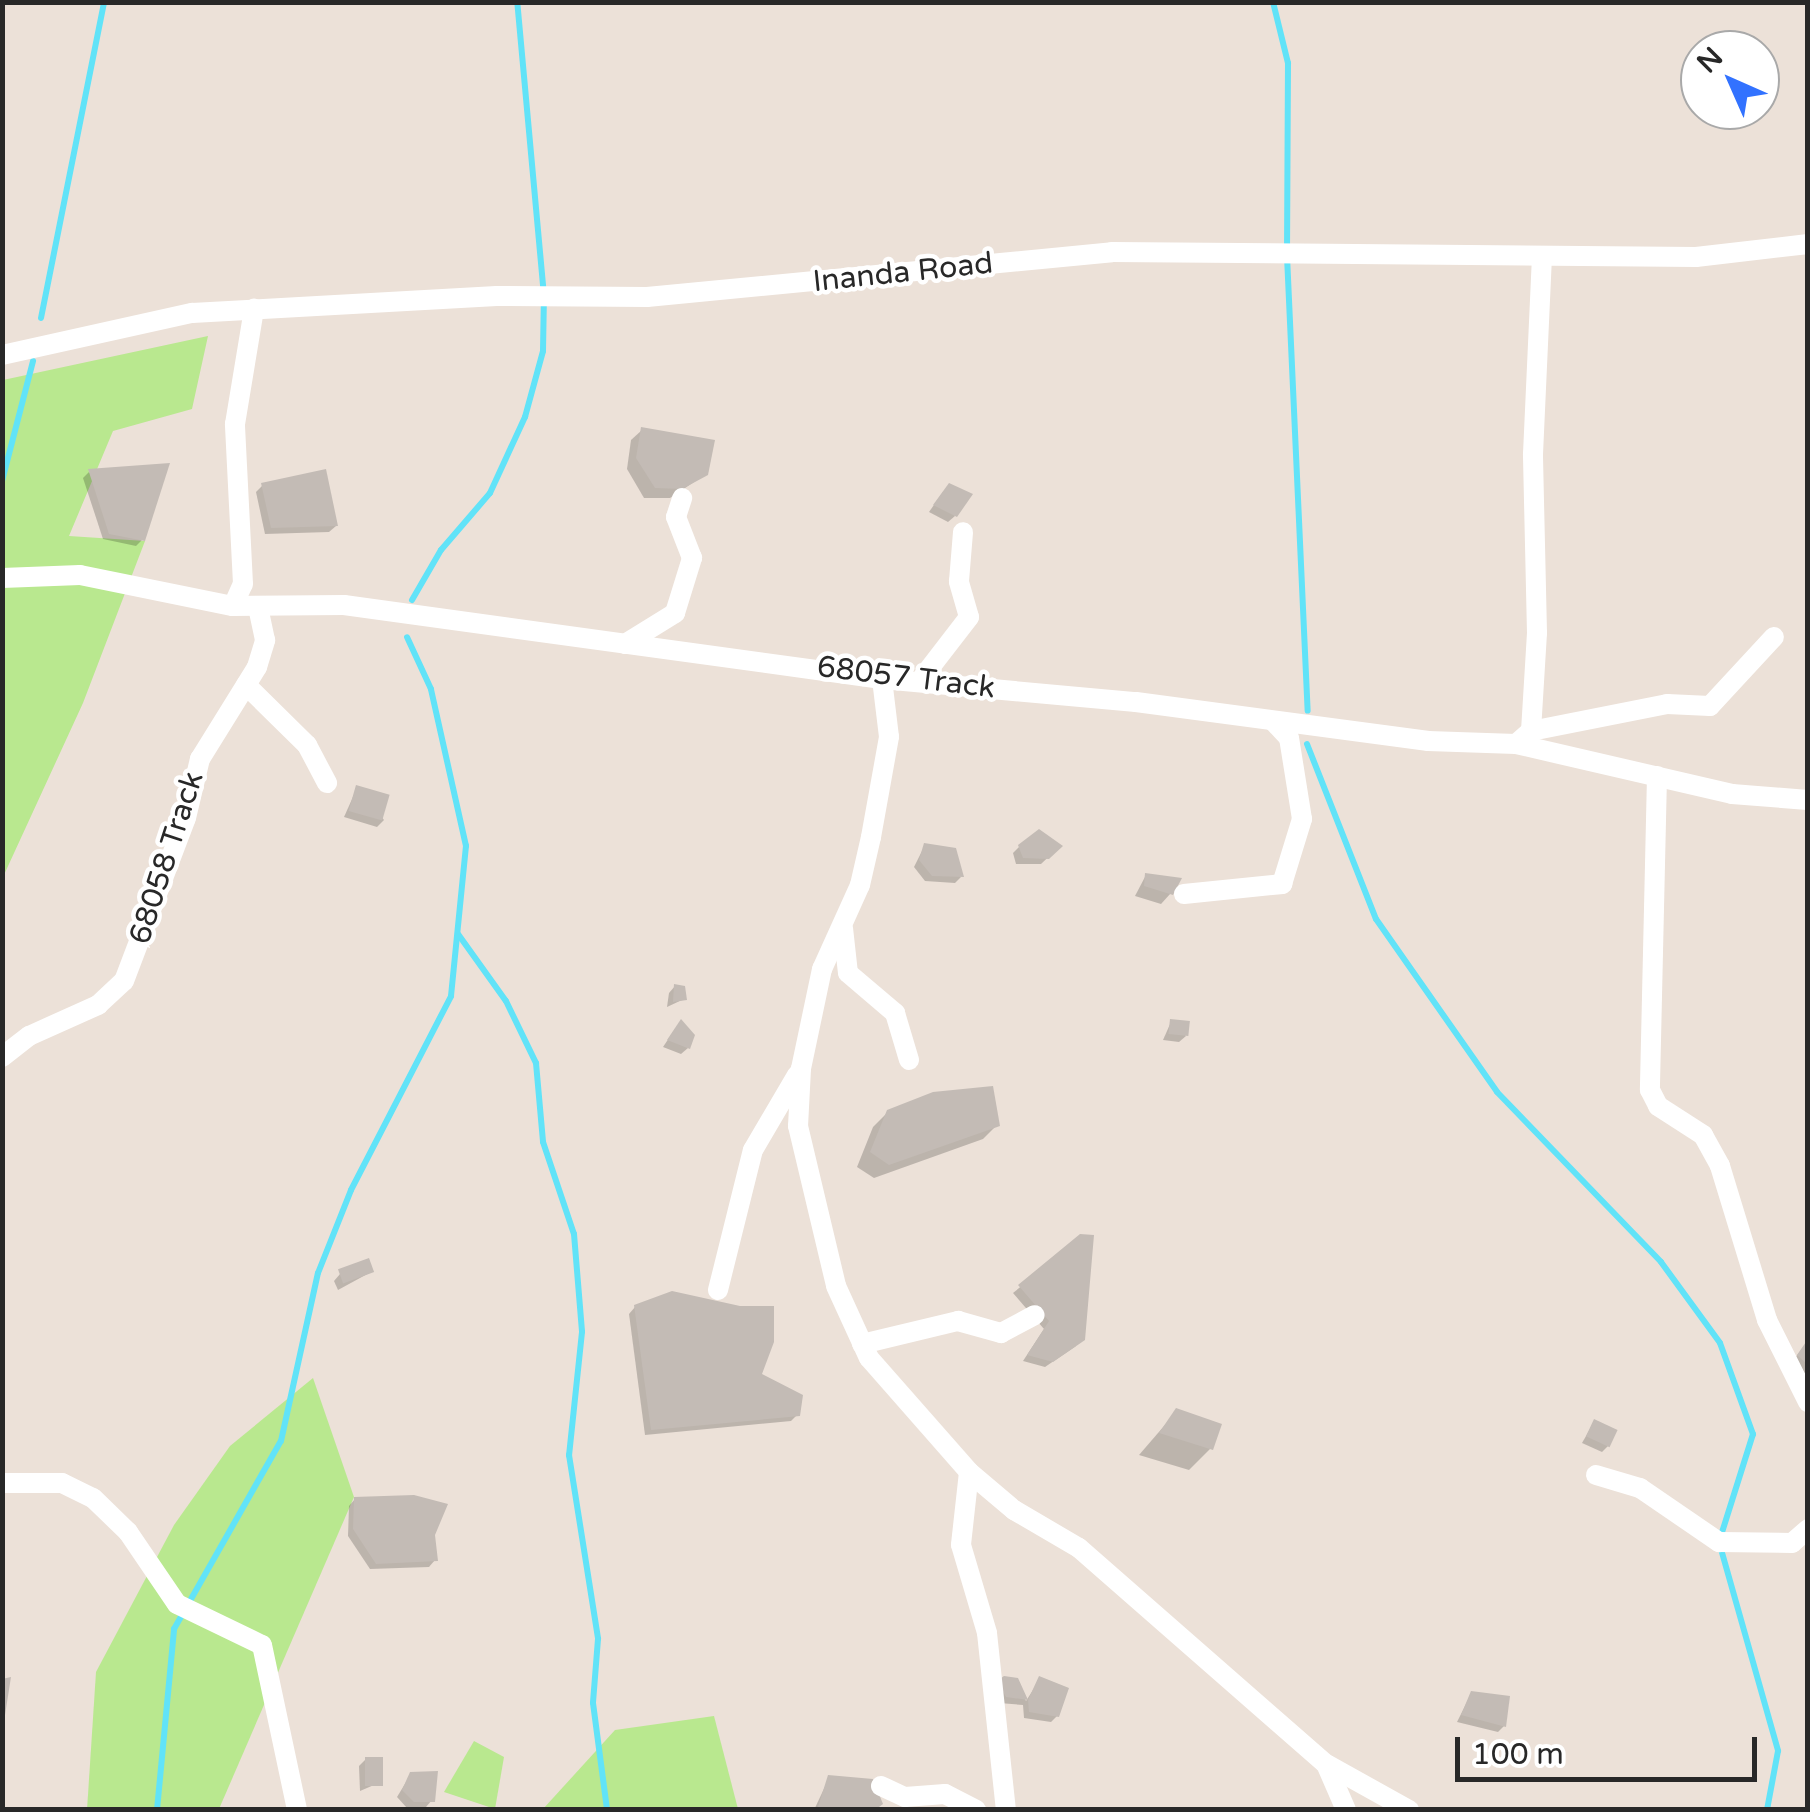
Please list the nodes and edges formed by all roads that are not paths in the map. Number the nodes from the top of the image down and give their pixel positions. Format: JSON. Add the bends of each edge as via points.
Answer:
{"nodes":[{"id":1,"x":1808,"y":244,"type":"edge"},
{"id":2,"x":1542,"y":258,"type":"junction"},
{"id":3,"x":254,"y":309,"type":"junction"},
{"id":4,"x":2,"y":355,"type":"edge"},
{"id":5,"x":682,"y":498,"type":"dead end"},
{"id":6,"x":963,"y":532,"type":"dead end"},
{"id":7,"x":2,"y":578,"type":"edge"},
{"id":8,"x":233,"y":606,"type":"junction"},
{"id":9,"x":258,"y":607,"type":"junction"},
{"id":10,"x":1774,"y":636,"type":"dead end"},
{"id":11,"x":626,"y":644,"type":"junction"},
{"id":12,"x":882,"y":678,"type":"junction"},
{"id":13,"x":918,"y":682,"type":"junction"},
{"id":14,"x":246,"y":685,"type":"junction"},
{"id":15,"x":1273,"y":721,"type":"junction"},
{"id":16,"x":1523,"y":737,"type":"junction"},
{"id":17,"x":1658,"y":776,"type":"junction"},
{"id":18,"x":328,"y":783,"type":"dead end"},
{"id":19,"x":1808,"y":800,"type":"edge"},
{"id":20,"x":1184,"y":894,"type":"dead end"},
{"id":21,"x":842,"y":926,"type":"junction"},
{"id":22,"x":2,"y":1057,"type":"edge"},
{"id":23,"x":910,"y":1060,"type":"dead end"},
{"id":24,"x":801,"y":1068,"type":"junction"},
{"id":25,"x":718,"y":1290,"type":"dead end"},
{"id":26,"x":1035,"y":1316,"type":"dead end"},
{"id":27,"x":862,"y":1344,"type":"junction"},
{"id":28,"x":1808,"y":1402,"type":"edge"},
{"id":29,"x":969,"y":1472,"type":"junction"},
{"id":30,"x":1596,"y":1475,"type":"dead end"},
{"id":31,"x":2,"y":1483,"type":"edge"},
{"id":32,"x":1808,"y":1529,"type":"edge"},
{"id":33,"x":1326,"y":1764,"type":"junction"},
{"id":34,"x":881,"y":1786,"type":"dead end"},
{"id":35,"x":297,"y":1810,"type":"edge"},
{"id":36,"x":976,"y":1810,"type":"edge"},
{"id":37,"x":1006,"y":1810,"type":"edge"},
{"id":38,"x":1346,"y":1810,"type":"edge"},
{"id":39,"x":1410,"y":1810,"type":"edge"}],
"edges":[{"from":1,"to":2,"type":"street","name":"Inanda Road","via":[[1696,258]]},
{"from":2,"to":3,"type":"street","name":"Inanda Road","via":[[1112,252],[647,297],[497,296]]},
{"from":2,"to":16,"type":"street"},
{"from":3,"to":4,"type":"street","name":"Inanda Road","via":[[140,321]]},
{"from":3,"to":8,"type":"street","via":[[235,424],[243,584]]},
{"from":5,"to":11,"type":"street","via":[[676,517],[692,558],[675,613]]},
{"from":6,"to":13,"type":"street","via":[[959,580],[968,617]]},
{"from":7,"to":8,"type":"street","name":"68057 Track","via":[[80,575]]},
{"from":8,"to":9,"type":"street","name":"68057 Track"},
{"from":9,"to":11,"type":"street","name":"68057 Track","via":[[344,604]]},
{"from":9,"to":14,"type":"street","name":"68058 Track","via":[[265,640]]},
{"from":10,"to":16,"type":"street","via":[[1710,706],[1667,704]]},
{"from":11,"to":12,"type":"street","name":"68057 Track"},
{"from":12,"to":13,"type":"street","name":"68057 Track"},
{"from":12,"to":21,"type":"street","via":[[885,765],[860,885]]},
{"from":13,"to":15,"type":"street","name":"68057 Track"},
{"from":14,"to":18,"type":"street","via":[[307,745]]},
{"from":14,"to":22,"type":"street","name":"68058 Track","via":[[200,759],[186,818],[124,981],[98,1005],[29,1036]]},
{"from":15,"to":16,"type":"street","name":"68057 Track","via":[[1428,741]]},
{"from":15,"to":20,"type":"street","via":[[1289,738],[1302,820],[1282,884]]},
{"from":16,"to":17,"type":"street","name":"68057 Track"},
{"from":17,"to":19,"type":"street","name":"68057 Track","via":[[1757,798]]},
{"from":17,"to":28,"type":"street","via":[[1650,1090],[1658,1106],[1703,1135],[1720,1166],[1766,1320]]},
{"from":21,"to":23,"type":"street","via":[[848,973],[896,1013]]},
{"from":21,"to":24,"type":"street","via":[[822,969]]},
{"from":24,"to":25,"type":"street","via":[[752,1150]]},
{"from":24,"to":27,"type":"street","via":[[798,1126],[836,1286]]},
{"from":26,"to":27,"type":"street","via":[[1001,1334],[958,1320]]},
{"from":27,"to":29,"type":"street","via":[[888,1384]]},
{"from":29,"to":33,"type":"street","via":[[1079,1548]]},
{"from":29,"to":37,"type":"street","via":[[961,1545],[988,1644]]},
{"from":30,"to":32,"type":"street","via":[[1640,1488],[1719,1542],[1792,1543]]},
{"from":31,"to":35,"type":"street","via":[[62,1483],[93,1498],[128,1532],[176,1604],[262,1645]]},
{"from":33,"to":38,"type":"street"},
{"from":33,"to":39,"type":"street"},
{"from":34,"to":36,"type":"street","via":[[905,1797],[945,1794]]}]}
